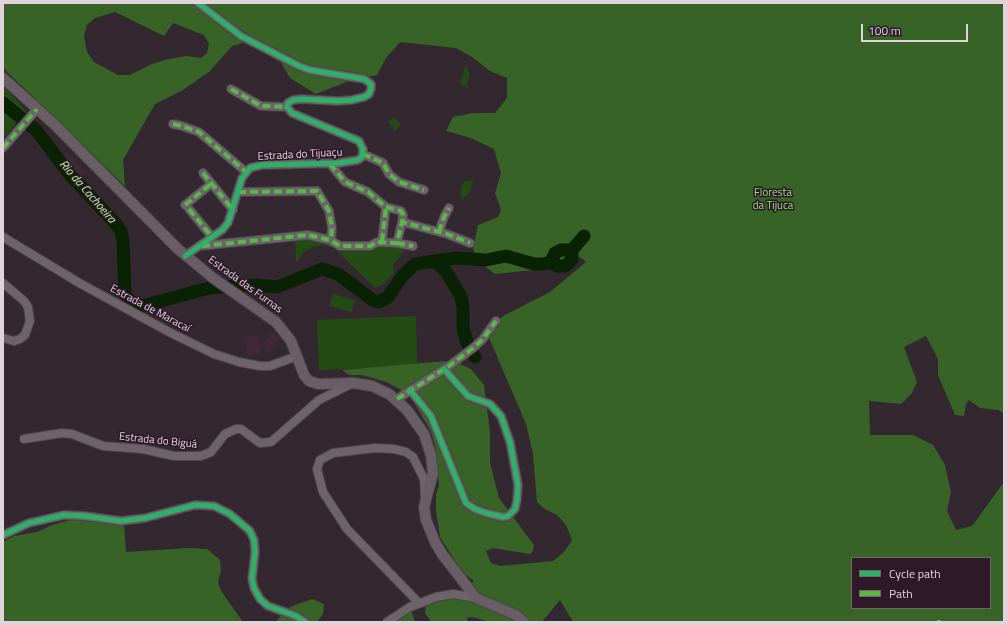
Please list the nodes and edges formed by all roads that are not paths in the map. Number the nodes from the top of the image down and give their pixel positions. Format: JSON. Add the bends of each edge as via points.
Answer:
{"nodes":[{"id":1,"x":198,"y":3,"type":"edge"},
{"id":2,"x":3,"y":78,"type":"edge"},
{"id":3,"x":231,"y":89,"type":"dead end"},
{"id":4,"x":287,"y":107,"type":"junction"},
{"id":5,"x":37,"y":109,"type":"junction"},
{"id":6,"x":173,"y":124,"type":"dead end"},
{"id":7,"x":3,"y":148,"type":"edge"},
{"id":8,"x":363,"y":154,"type":"junction"},
{"id":9,"x":330,"y":164,"type":"junction"},
{"id":10,"x":246,"y":172,"type":"junction"},
{"id":11,"x":203,"y":173,"type":"dead end"},
{"id":12,"x":211,"y":184,"type":"junction"},
{"id":13,"x":424,"y":190,"type":"dead end"},
{"id":14,"x":238,"y":192,"type":"junction"},
{"id":15,"x":386,"y":207,"type":"junction"},
{"id":16,"x":449,"y":208,"type":"dead end"},
{"id":17,"x":233,"y":210,"type":"junction"},
{"id":18,"x":402,"y":222,"type":"junction"},
{"id":19,"x":439,"y":232,"type":"junction"},
{"id":20,"x":3,"y":237,"type":"edge"},
{"id":21,"x":212,"y":237,"type":"junction"},
{"id":22,"x":332,"y":240,"type":"junction"},
{"id":23,"x":382,"y":241,"type":"junction"},
{"id":24,"x":397,"y":242,"type":"junction"},
{"id":25,"x":470,"y":243,"type":"dead end"},
{"id":26,"x":198,"y":246,"type":"junction"},
{"id":27,"x":413,"y":246,"type":"dead end"},
{"id":28,"x":185,"y":256,"type":"junction"},
{"id":29,"x":3,"y":283,"type":"edge"},
{"id":30,"x":496,"y":321,"type":"dead end"},
{"id":31,"x":3,"y":338,"type":"edge"},
{"id":32,"x":297,"y":356,"type":"junction"},
{"id":33,"x":444,"y":369,"type":"junction"},
{"id":34,"x":354,"y":383,"type":"junction"},
{"id":35,"x":410,"y":390,"type":"junction"},
{"id":36,"x":397,"y":399,"type":"junction"},
{"id":37,"x":24,"y":439,"type":"dead end"},
{"id":38,"x":425,"y":501,"type":"junction"},
{"id":39,"x":5,"y":530,"type":"edge"},
{"id":40,"x":466,"y":586,"type":"junction"},
{"id":41,"x":456,"y":595,"type":"junction"},
{"id":42,"x":476,"y":598,"type":"junction"},
{"id":43,"x":418,"y":603,"type":"junction"},
{"id":44,"x":305,"y":622,"type":"edge"},
{"id":45,"x":387,"y":622,"type":"edge"},
{"id":46,"x":524,"y":622,"type":"edge"}],
"edges":[{"from":1,"to":4,"type":"street","via":[[241,36],[299,66],[364,79],[371,84],[369,94],[364,97],[337,101],[293,100]]},
{"from":2,"to":5,"type":"main road","name":"Estrada das Furnas"},
{"from":3,"to":4,"type":"street","via":[[261,106]]},
{"from":4,"to":8,"type":"street","name":"Estrada do Tijuaçu","via":[[292,113],[359,141]]},
{"from":5,"to":7,"type":"street"},
{"from":5,"to":28,"type":"main road","name":"Estrada das Furnas"},
{"from":6,"to":10,"type":"street","via":[[199,132]]},
{"from":8,"to":9,"type":"street","name":"Estrada do Tijuaçu","via":[[358,160]]},
{"from":8,"to":13,"type":"street","via":[[383,163],[389,174],[399,182]]},
{"from":9,"to":10,"type":"street","name":"Estrada do Tijuaçu","via":[[262,164]]},
{"from":9,"to":15,"type":"street","via":[[342,180],[368,192]]},
{"from":10,"to":14,"type":"street","name":"Estrada do Tijuaçu"},
{"from":11,"to":12,"type":"street"},
{"from":12,"to":17,"type":"street"},
{"from":12,"to":21,"type":"street","via":[[187,207]]},
{"from":14,"to":17,"type":"street","name":"Estrada do Tijuaçu"},
{"from":14,"to":22,"type":"street","via":[[317,191],[329,211]]},
{"from":15,"to":18,"type":"street","via":[[402,213]]},
{"from":15,"to":23,"type":"street"},
{"from":16,"to":19,"type":"street"},
{"from":17,"to":21,"type":"street","name":"Estrada do Tijuaçu","via":[[228,224]]},
{"from":18,"to":19,"type":"street"},
{"from":18,"to":24,"type":"street"},
{"from":19,"to":25,"type":"street"},
{"from":20,"to":32,"type":"street","name":"Estrada de Maracaí","via":[[81,284],[214,354],[260,366],[270,366]]},
{"from":21,"to":26,"type":"street","name":"Estrada do Tijuaçu"},
{"from":22,"to":23,"type":"street","via":[[340,246],[370,246]]},
{"from":22,"to":26,"type":"street","via":[[294,235]]},
{"from":23,"to":24,"type":"street"},
{"from":24,"to":27,"type":"street"},
{"from":26,"to":28,"type":"street","name":"Estrada do Tijuaçu"},
{"from":28,"to":32,"type":"main road","name":"Estrada das Furnas","via":[[276,322],[291,341]]},
{"from":29,"to":31,"type":"street","via":[[24,301],[28,307],[30,321],[25,335],[20,339],[14,341]]},
{"from":30,"to":33,"type":"street","via":[[482,340]]},
{"from":32,"to":34,"type":"main road","name":"Estrada das Furnas","via":[[304,375],[312,383]]},
{"from":33,"to":35,"type":"street"},
{"from":33,"to":35,"type":"street","via":[[468,396],[490,404],[501,416],[510,442],[518,484],[515,509],[508,516],[486,513],[466,503],[431,416]]},
{"from":34,"to":36,"type":"main road","name":"Estrada das Furnas","via":[[372,386]]},
{"from":34,"to":37,"type":"street","name":"Estrada do Biguá","via":[[319,400],[271,442],[260,443],[236,429],[225,434],[211,452],[201,456],[174,456],[143,449],[103,446],[72,434],[62,433]]},
{"from":35,"to":36,"type":"street"},
{"from":36,"to":38,"type":"main road","name":"Estrada das Furnas","via":[[418,424],[431,455],[434,473]]},
{"from":38,"to":40,"type":"main road","name":"Estrada das Furnas","via":[[429,531],[442,554]]},
{"from":38,"to":43,"type":"street","via":[[424,479],[420,467],[406,452],[375,448],[342,452],[320,460],[317,469],[319,481],[347,529]]},
{"from":39,"to":44,"type":"street","via":[[64,515],[121,521],[145,518],[195,505],[214,506],[230,514],[250,531],[255,552],[252,579],[260,598],[268,606]]},
{"from":40,"to":41,"type":"street"},
{"from":40,"to":42,"type":"main road","name":"Estrada das Furnas"},
{"from":41,"to":42,"type":"street"},
{"from":41,"to":43,"type":"street","via":[[436,597]]},
{"from":42,"to":46,"type":"main road","name":"Estrada das Furnas","via":[[516,615]]},
{"from":43,"to":45,"type":"street","via":[[396,614]]}]}
